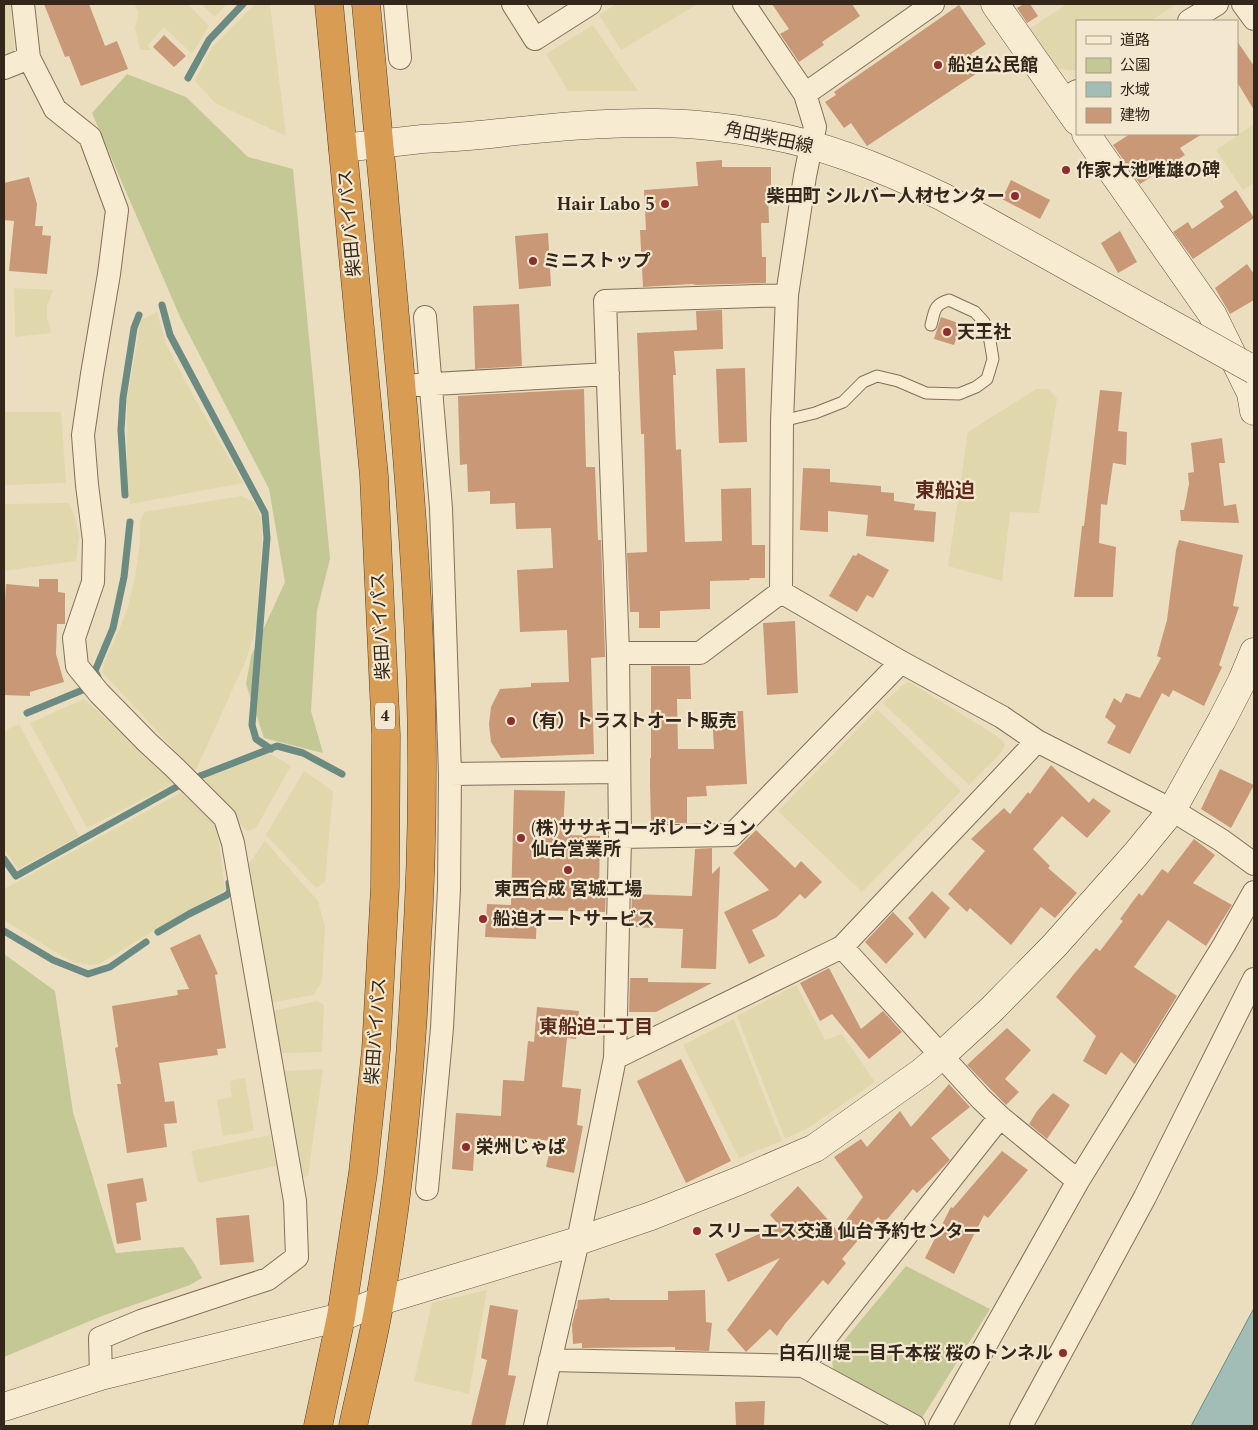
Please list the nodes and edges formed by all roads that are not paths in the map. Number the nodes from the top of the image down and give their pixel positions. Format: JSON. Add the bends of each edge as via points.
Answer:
{"nodes":[{"id":1,"x":23,"y":4,"type":"edge"},
{"id":2,"x":329,"y":4,"type":"edge"},
{"id":3,"x":366,"y":4,"type":"edge"},
{"id":4,"x":395,"y":4,"type":"edge"},
{"id":5,"x":513,"y":4,"type":"edge"},
{"id":6,"x":590,"y":4,"type":"edge"},
{"id":7,"x":744,"y":4,"type":"edge"},
{"id":8,"x":933,"y":4,"type":"edge"},
{"id":9,"x":995,"y":4,"type":"edge"},
{"id":10,"x":1217,"y":4,"type":"edge"},
{"id":11,"x":1243,"y":4,"type":"edge"},
{"id":12,"x":1254,"y":19,"type":"edge"},
{"id":13,"x":1191,"y":20,"type":"edge"},
{"id":14,"x":29,"y":58,"type":"junction"},
{"id":15,"x":400,"y":58,"type":"dead end"},
{"id":16,"x":4,"y":68,"type":"edge"},
{"id":17,"x":805,"y":94,"type":"junction"},
{"id":18,"x":1072,"y":104,"type":"edge"},
{"id":19,"x":1087,"y":135,"type":"edge"},
{"id":20,"x":380,"y":144,"type":"junction"},
{"id":21,"x":811,"y":145,"type":"junction"},
{"id":22,"x":343,"y":148,"type":"junction"},
{"id":23,"x":787,"y":295,"type":"junction"},
{"id":24,"x":425,"y":317,"type":"dead end"},
{"id":25,"x":931,"y":325,"type":"dead end"},
{"id":26,"x":1254,"y":370,"type":"edge"},
{"id":27,"x":608,"y":374,"type":"junction"},
{"id":28,"x":431,"y":384,"type":"junction"},
{"id":29,"x":401,"y":386,"type":"junction"},
{"id":30,"x":1254,"y":412,"type":"edge"},
{"id":31,"x":782,"y":421,"type":"junction"},
{"id":32,"x":781,"y":592,"type":"junction"},
{"id":33,"x":1254,"y":652,"type":"edge"},
{"id":34,"x":618,"y":653,"type":"junction"},
{"id":35,"x":901,"y":662,"type":"junction"},
{"id":36,"x":1248,"y":684,"type":"edge"},
{"id":37,"x":1037,"y":741,"type":"junction"},
{"id":38,"x":619,"y":772,"type":"junction"},
{"id":39,"x":450,"y":774,"type":"junction"},
{"id":40,"x":1172,"y":810,"type":"junction"},
{"id":41,"x":620,"y":837,"type":"junction"},
{"id":42,"x":1254,"y":864,"type":"edge"},
{"id":43,"x":1254,"y":892,"type":"edge"},
{"id":44,"x":842,"y":947,"type":"junction"},
{"id":45,"x":1254,"y":979,"type":"edge"},
{"id":46,"x":413,"y":1031,"type":"junction"},
{"id":47,"x":442,"y":1033,"type":"junction"},
{"id":48,"x":942,"y":1055,"type":"junction"},
{"id":49,"x":615,"y":1058,"type":"junction"},
{"id":50,"x":1000,"y":1118,"type":"junction"},
{"id":51,"x":1078,"y":1181,"type":"junction"},
{"id":52,"x":427,"y":1189,"type":"dead end"},
{"id":53,"x":578,"y":1241,"type":"junction"},
{"id":54,"x":380,"y":1301,"type":"junction"},
{"id":55,"x":341,"y":1317,"type":"junction"},
{"id":56,"x":550,"y":1360,"type":"junction"},
{"id":57,"x":803,"y":1366,"type":"junction"},
{"id":58,"x":101,"y":1376,"type":"junction"},
{"id":59,"x":4,"y":1406,"type":"edge"},
{"id":60,"x":318,"y":1426,"type":"edge"},
{"id":61,"x":353,"y":1426,"type":"edge"},
{"id":62,"x":534,"y":1426,"type":"edge"},
{"id":63,"x":914,"y":1426,"type":"edge"},
{"id":64,"x":940,"y":1426,"type":"edge"},
{"id":65,"x":1021,"y":1426,"type":"edge"}],
"edges":[{"from":1,"to":14,"type":"street"},
{"from":2,"to":22,"type":"highway","name":"柴田バイパス","number":"4"},
{"from":3,"to":20,"type":"highway","name":"柴田バイパス","number":"4"},
{"from":4,"to":15,"type":"street"},
{"from":5,"to":6,"type":"street","via":[[535,39]]},
{"from":7,"to":17,"type":"street"},
{"from":8,"to":17,"type":"street"},
{"from":9,"to":18,"type":"street"},
{"from":10,"to":13,"type":"street"},
{"from":11,"to":12,"type":"street"},
{"from":14,"to":16,"type":"street"},
{"from":14,"to":58,"type":"street","via":[[55,109],[90,137],[117,210],[83,435],[94,540],[93,582],[74,638],[77,666],[99,693],[225,818],[233,844],[295,1201],[297,1257],[268,1279],[100,1338]]},
{"from":17,"to":21,"type":"street","via":[[815,127]]},
{"from":19,"to":30,"type":"street","via":[[1212,314],[1251,393]]},
{"from":20,"to":21,"type":"street","name":"角田柴田線","via":[[658,122],[771,135]]},
{"from":20,"to":22,"type":"street","name":"角田柴田線"},
{"from":20,"to":29,"type":"highway","name":"柴田バイパス","number":"4"},
{"from":21,"to":23,"type":"street"},
{"from":21,"to":26,"type":"street","name":"角田柴田線","bridge":true,"via":[[882,169],[943,197]]},
{"from":22,"to":55,"type":"highway","name":"柴田バイパス","number":"4","via":[[374,476],[386,735],[385,887],[376,1050],[363,1173]]},
{"from":23,"to":27,"type":"street","via":[[605,301]]},
{"from":23,"to":31,"type":"street"},
{"from":24,"to":28,"type":"street"},
{"from":25,"to":31,"type":"lane","via":[[934,310],[949,300],[976,312],[984,322],[993,359],[987,379],[960,394],[926,393],[877,376],[863,382],[844,402]]},
{"from":27,"to":28,"type":"street"},
{"from":27,"to":34,"type":"street"},
{"from":28,"to":29,"type":"street"},
{"from":28,"to":39,"type":"street","via":[[441,508]]},
{"from":29,"to":46,"type":"highway","name":"柴田バイパス","number":"4","via":[[418,614],[422,768]]},
{"from":31,"to":32,"type":"street"},
{"from":32,"to":34,"type":"street","via":[[700,653]]},
{"from":32,"to":35,"type":"street"},
{"from":33,"to":36,"type":"street"},
{"from":34,"to":38,"type":"street"},
{"from":35,"to":37,"type":"street","via":[[1002,717]]},
{"from":35,"to":41,"type":"street","via":[[732,834]]},
{"from":36,"to":40,"type":"street","via":[[1222,720]]},
{"from":37,"to":40,"type":"street"},
{"from":37,"to":44,"type":"street"},
{"from":38,"to":39,"type":"street"},
{"from":38,"to":41,"type":"street"},
{"from":39,"to":47,"type":"street","via":[[449,889]]},
{"from":40,"to":42,"type":"street"},
{"from":40,"to":48,"type":"street","via":[[1054,946]]},
{"from":41,"to":49,"type":"street"},
{"from":43,"to":51,"type":"street"},
{"from":44,"to":48,"type":"street"},
{"from":44,"to":49,"type":"street"},
{"from":45,"to":65,"type":"street","via":[[1145,1197]]},
{"from":46,"to":47,"type":"street"},
{"from":46,"to":54,"type":"highway","name":"柴田バイパス","number":"4","via":[[397,1189]]},
{"from":47,"to":52,"type":"street"},
{"from":48,"to":50,"type":"street"},
{"from":48,"to":53,"type":"street","via":[[815,1148],[651,1216]]},
{"from":49,"to":53,"type":"street"},
{"from":50,"to":51,"type":"street"},
{"from":50,"to":57,"type":"street"},
{"from":51,"to":64,"type":"street"},
{"from":53,"to":54,"type":"street"},
{"from":53,"to":56,"type":"street"},
{"from":54,"to":55,"type":"street"},
{"from":54,"to":61,"type":"highway","name":"柴田バイパス","number":"4"},
{"from":55,"to":58,"type":"street"},
{"from":55,"to":60,"type":"highway","name":"柴田バイパス","number":"4"},
{"from":56,"to":57,"type":"street"},
{"from":56,"to":62,"type":"street"},
{"from":57,"to":63,"type":"street"},
{"from":58,"to":59,"type":"street"}]}
